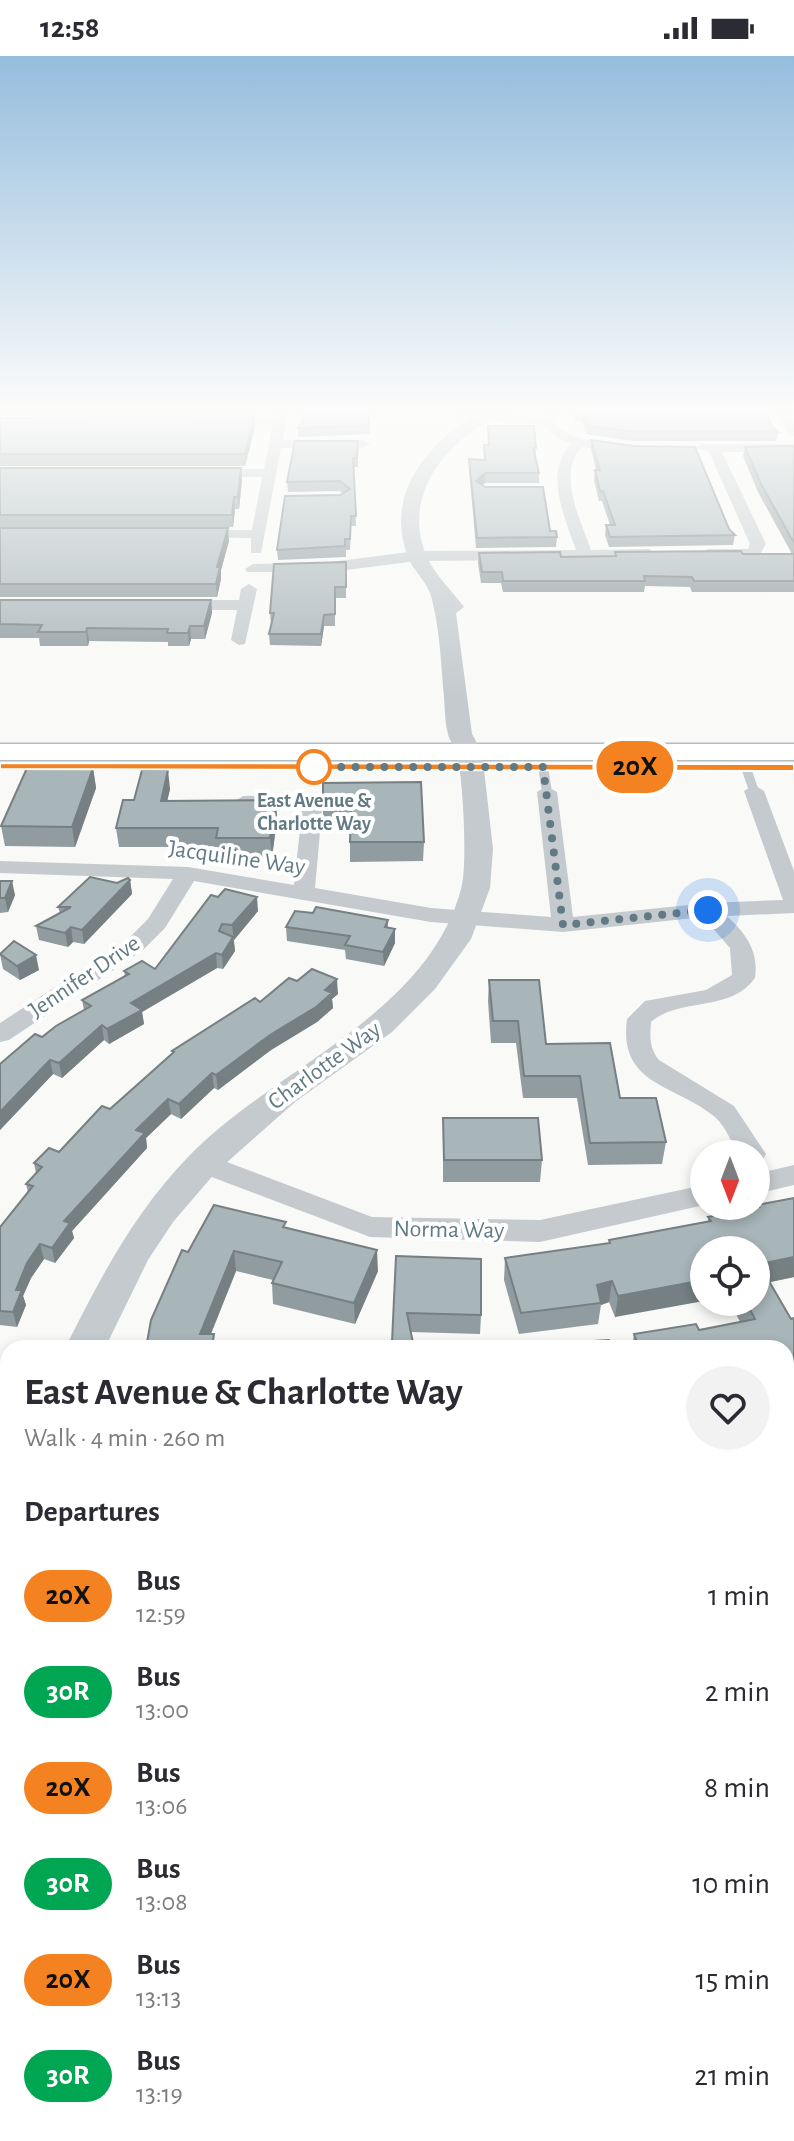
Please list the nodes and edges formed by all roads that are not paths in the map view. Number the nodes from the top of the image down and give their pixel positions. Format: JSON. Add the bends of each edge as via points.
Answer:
{"nodes":[{"id":1,"x":269,"y":505,"type":"edge"},
{"id":2,"x":412,"y":505,"type":"edge"},
{"id":3,"x":570,"y":505,"type":"edge"},
{"id":4,"x":740,"y":505,"type":"edge"},
{"id":5,"x":182,"y":534,"type":"edge"},
{"id":6,"x":258,"y":534,"type":"junction"},
{"id":7,"x":585,"y":554,"type":"junction"},
{"id":8,"x":417,"y":556,"type":"junction"},
{"id":9,"x":253,"y":569,"type":"junction"},
{"id":10,"x":153,"y":605,"type":"edge"},
{"id":11,"x":245,"y":605,"type":"junction"},
{"id":12,"x":239,"y":640,"type":"dead end"},
{"id":13,"x":0,"y":752,"type":"edge"},
{"id":14,"x":794,"y":752,"type":"edge"},
{"id":15,"x":470,"y":759,"type":"junction"},
{"id":16,"x":0,"y":767,"type":"edge"},
{"id":17,"x":794,"y":768,"type":"edge"},
{"id":18,"x":545,"y":780,"type":"junction"},
{"id":19,"x":750,"y":780,"type":"junction"},
{"id":20,"x":226,"y":802,"type":"edge"},
{"id":21,"x":0,"y":867,"type":"edge"},
{"id":22,"x":188,"y":873,"type":"junction"},
{"id":23,"x":304,"y":893,"type":"junction"},
{"id":24,"x":794,"y":903,"type":"edge"},
{"id":25,"x":708,"y":910,"type":"junction"},
{"id":26,"x":466,"y":917,"type":"junction"},
{"id":27,"x":563,"y":925,"type":"junction"},
{"id":28,"x":0,"y":1034,"type":"edge"},
{"id":29,"x":743,"y":1140,"type":"edge"},
{"id":30,"x":203,"y":1163,"type":"junction"},
{"id":31,"x":690,"y":1198,"type":"edge"},
{"id":32,"x":89,"y":1340,"type":"edge"}],
"edges":[{"from":1,"to":6,"type":"street"},
{"from":2,"to":8,"type":"street","name":"Charlotte Way"},
{"from":3,"to":7,"type":"street"},
{"from":4,"to":7,"type":"street","via":[[758,544],[754,553]]},
{"from":5,"to":6,"type":"street"},
{"from":6,"to":9,"type":"street"},
{"from":7,"to":8,"type":"street"},
{"from":8,"to":9,"type":"street","via":[[331,567]]},
{"from":8,"to":15,"type":"street","name":"Charlotte Way","via":[[440,590],[460,734]]},
{"from":9,"to":11,"type":"street"},
{"from":10,"to":11,"type":"street"},
{"from":11,"to":12,"type":"street"},
{"from":13,"to":15,"type":"main road"},
{"from":14,"to":15,"type":"main road"},
{"from":15,"to":16,"type":"main road"},
{"from":15,"to":18,"type":"main road"},
{"from":15,"to":26,"type":"street","name":"Charlotte Way","via":[[479,857]]},
{"from":17,"to":19,"type":"main road"},
{"from":18,"to":19,"type":"main road"},
{"from":18,"to":27,"type":"street"},
{"from":19,"to":24,"type":"street"},
{"from":20,"to":23,"type":"street","via":[[304,801],[312,810]]},
{"from":21,"to":22,"type":"street","name":"Jacquiline Way"},
{"from":22,"to":23,"type":"street","name":"Jacquiline Way"},
{"from":22,"to":28,"type":"street","name":"Jennifer Drive","via":[[157,923],[135,945]]},
{"from":23,"to":26,"type":"street","name":"Jacquiline Way"},
{"from":24,"to":25,"type":"street","name":"Jacquiline Way"},
{"from":25,"to":27,"type":"street","name":"Jacquiline Way"},
{"from":25,"to":29,"type":"street","via":[[742,943],[747,964],[743,978],[713,996],[654,1006],[639,1019],[637,1047],[666,1079],[727,1113]]},
{"from":26,"to":27,"type":"street","name":"Jacquiline Way"},
{"from":26,"to":30,"type":"street","name":"Charlotte Way","via":[[436,968],[401,1007],[283,1094]]},
{"from":30,"to":31,"type":"street","name":"Norma Way","via":[[370,1227],[540,1231]]},
{"from":30,"to":32,"type":"street","name":"Charlotte Way","via":[[132,1254]]}]}
